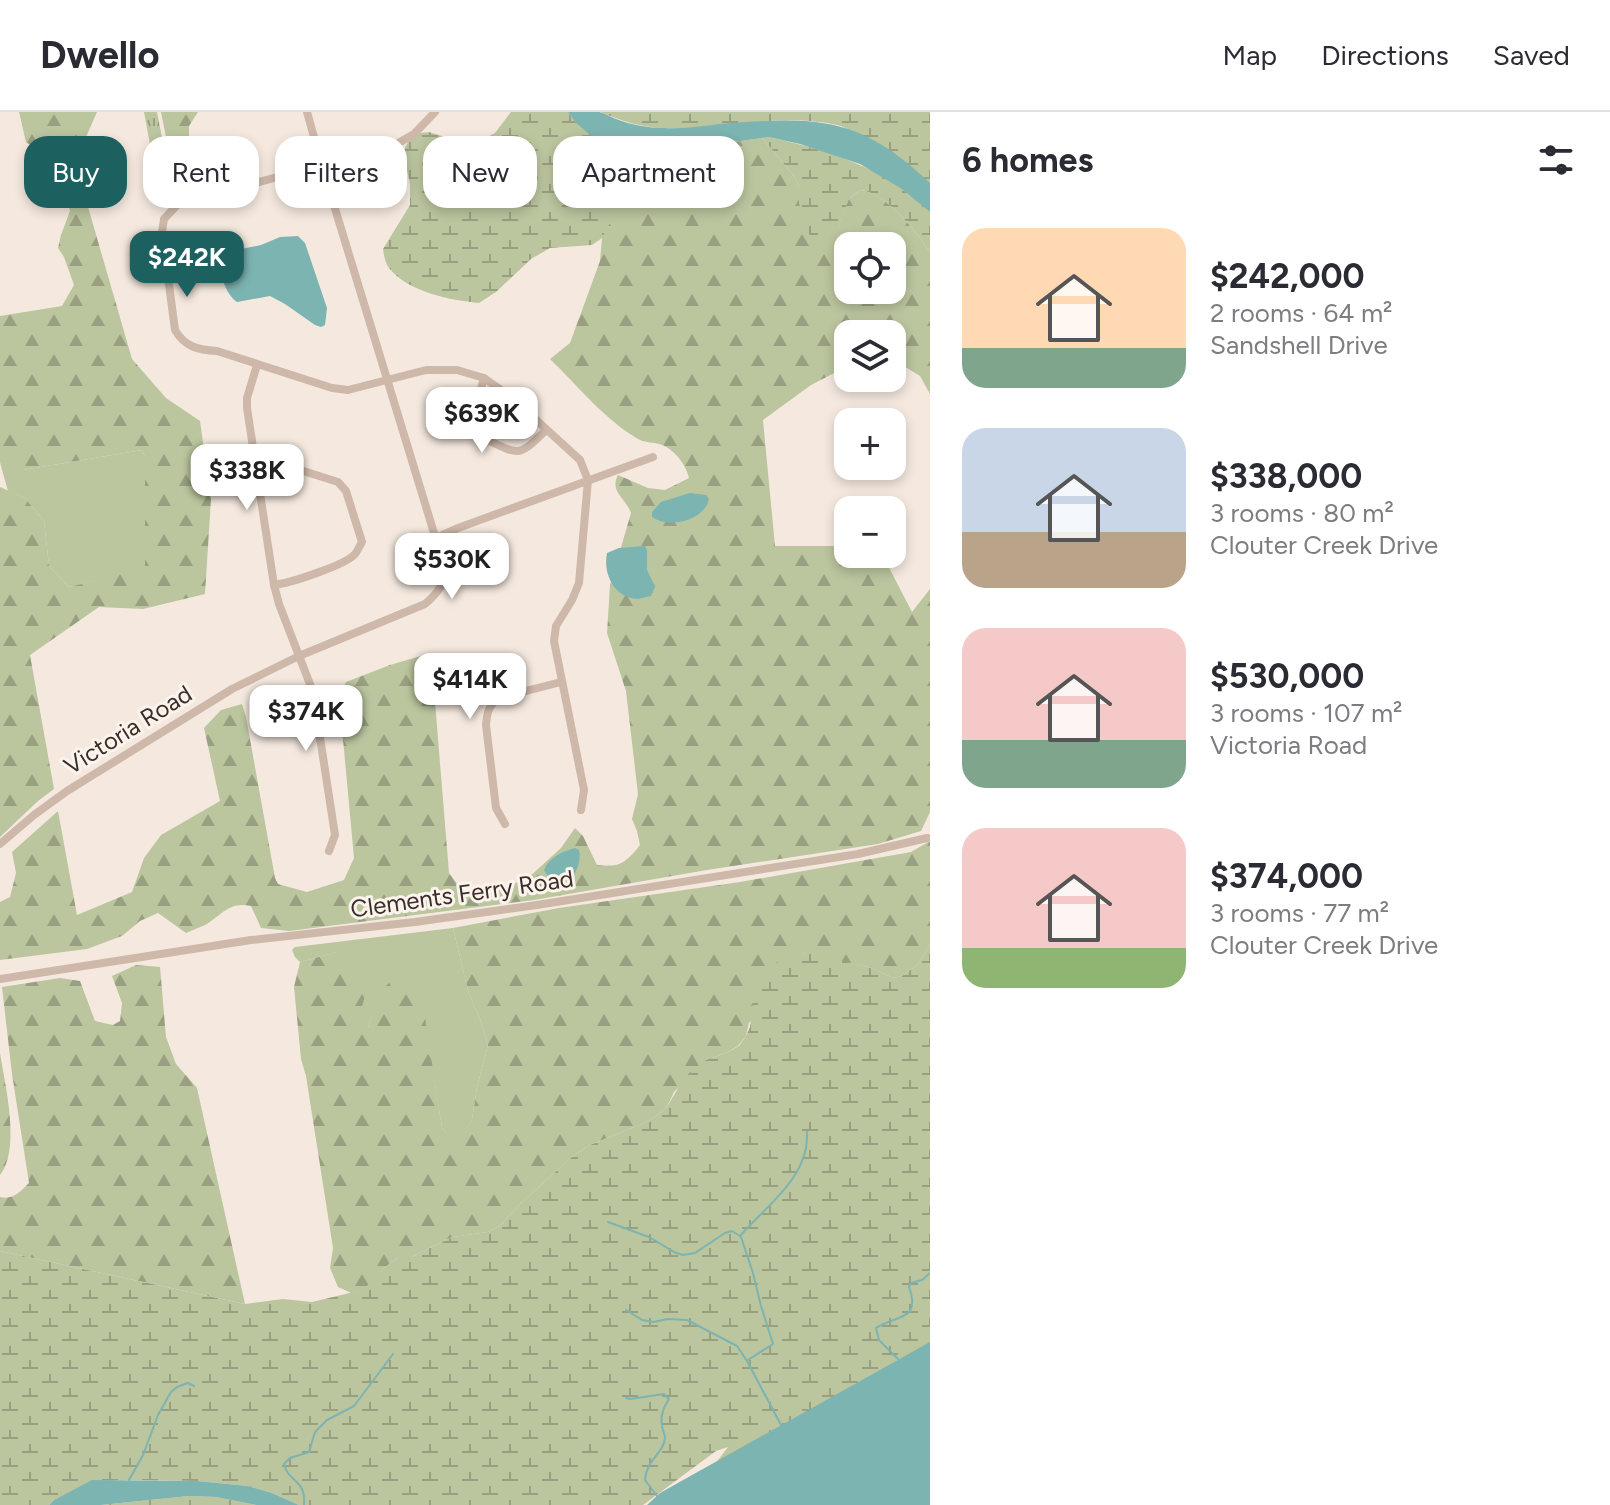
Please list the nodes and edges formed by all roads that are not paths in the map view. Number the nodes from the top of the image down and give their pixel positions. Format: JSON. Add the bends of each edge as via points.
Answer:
{"nodes":[{"id":1,"x":307,"y":112,"type":"edge"},
{"id":2,"x":435,"y":112,"type":"edge"},
{"id":3,"x":314,"y":136,"type":"edge"},
{"id":4,"x":407,"y":138,"type":"edge"},
{"id":5,"x":174,"y":208,"type":"edge"},
{"id":6,"x":335,"y":208,"type":"edge"},
{"id":7,"x":257,"y":365,"type":"junction"},
{"id":8,"x":484,"y":378,"type":"junction"},
{"id":9,"x":387,"y":379,"type":"junction"},
{"id":10,"x":546,"y":430,"type":"junction"},
{"id":11,"x":653,"y":457,"type":"dead end"},
{"id":12,"x":257,"y":472,"type":"junction"},
{"id":13,"x":588,"y":480,"type":"junction"},
{"id":14,"x":436,"y":538,"type":"junction"},
{"id":15,"x":274,"y":585,"type":"junction"},
{"id":16,"x":299,"y":656,"type":"junction"},
{"id":17,"x":561,"y":682,"type":"junction"},
{"id":18,"x":581,"y":810,"type":"dead end"},
{"id":19,"x":505,"y":824,"type":"dead end"},
{"id":20,"x":927,"y":838,"type":"dead end"},
{"id":21,"x":0,"y":844,"type":"edge"},
{"id":22,"x":329,"y":851,"type":"dead end"},
{"id":23,"x":0,"y":979,"type":"edge"}],
"edges":[{"from":1,"to":3,"type":"street","name":"Victoria Road"},
{"from":2,"to":4,"type":"street"},
{"from":5,"to":7,"type":"street","via":[[164,219],[162,232],[175,330],[188,345]]},
{"from":6,"to":9,"type":"street","name":"Victoria Road"},
{"from":7,"to":9,"type":"street","via":[[348,390]]},
{"from":7,"to":12,"type":"street","via":[[247,398]]},
{"from":8,"to":9,"type":"street","via":[[457,370],[426,370]]},
{"from":8,"to":10,"type":"street"},
{"from":8,"to":10,"type":"street","via":[[478,399],[488,440],[512,452],[525,450]]},
{"from":9,"to":14,"type":"street","name":"Victoria Road"},
{"from":10,"to":13,"type":"street","via":[[580,460]]},
{"from":11,"to":13,"type":"street"},
{"from":12,"to":15,"type":"street"},
{"from":12,"to":15,"type":"street","via":[[294,468],[338,482],[346,491],[362,542],[347,560]]},
{"from":13,"to":14,"type":"street"},
{"from":13,"to":17,"type":"street","via":[[579,583],[556,626]]},
{"from":14,"to":16,"type":"street","name":"Victoria Road","via":[[445,581],[432,599]]},
{"from":15,"to":16,"type":"street"},
{"from":16,"to":21,"type":"street","name":"Victoria Road","via":[[232,689],[67,791]]},
{"from":16,"to":22,"type":"street","via":[[313,692],[335,835]]},
{"from":17,"to":18,"type":"street","via":[[584,790]]},
{"from":17,"to":19,"type":"street","via":[[499,698],[487,713],[496,808]]},
{"from":20,"to":23,"type":"street","name":"Clements Ferry Road","via":[[858,854],[537,905],[251,940]]}]}
